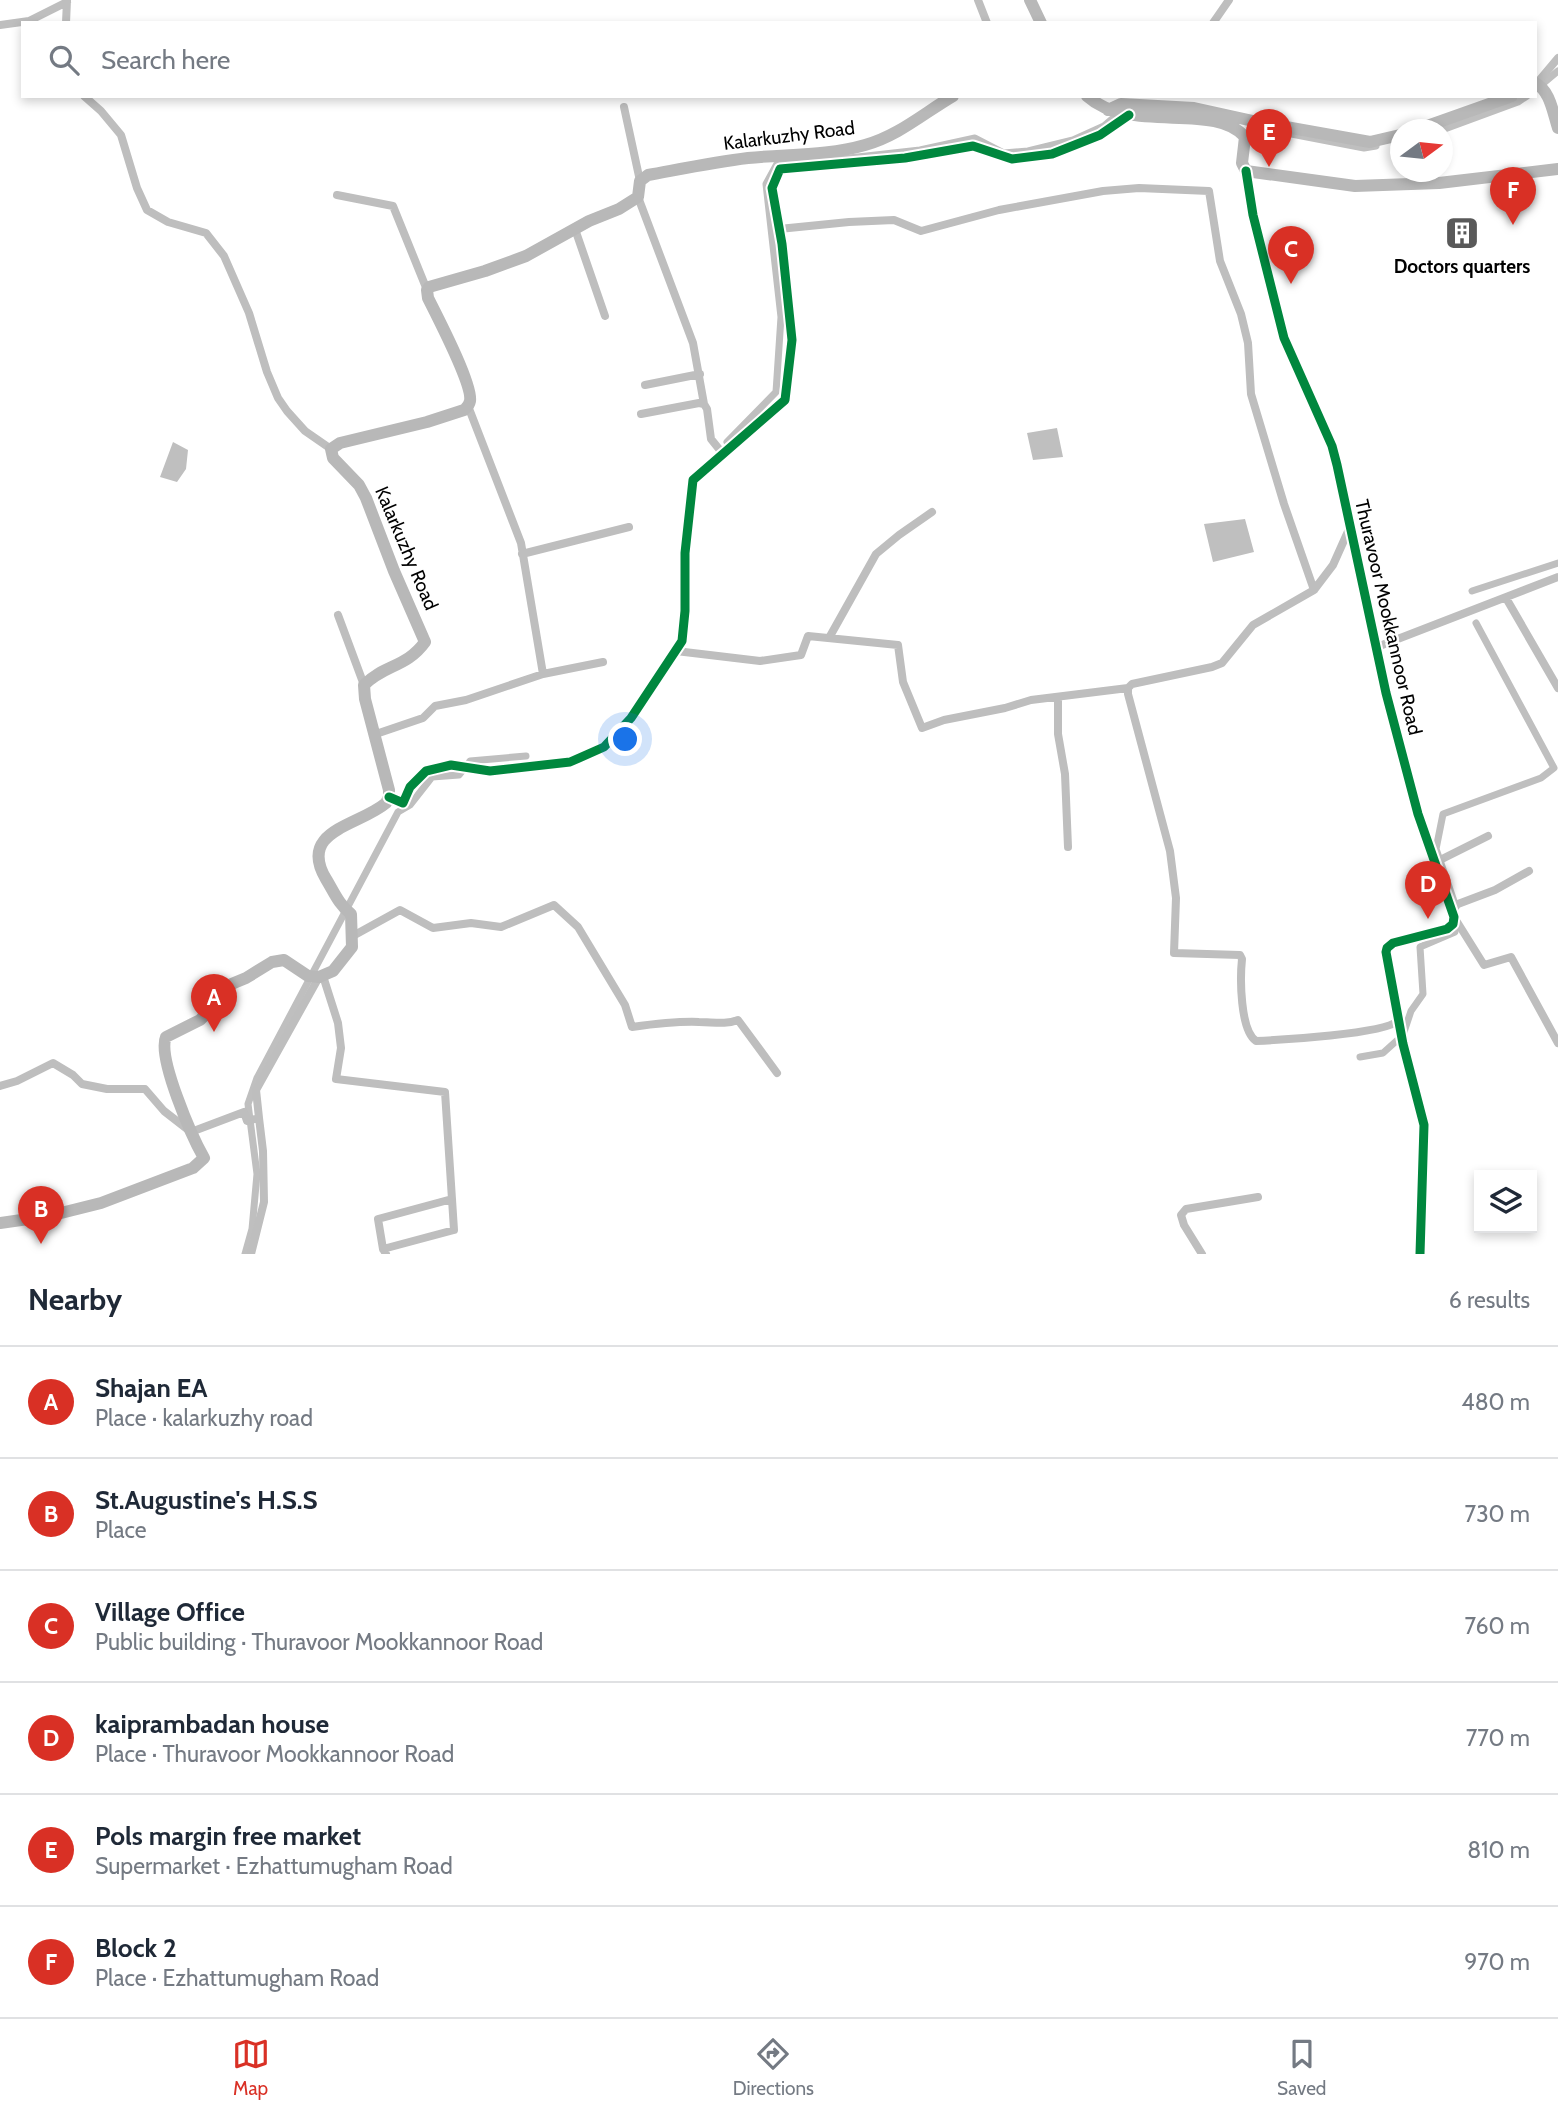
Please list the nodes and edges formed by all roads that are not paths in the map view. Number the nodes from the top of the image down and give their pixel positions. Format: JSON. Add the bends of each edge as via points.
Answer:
{"nodes":[{"id":1,"x":978,"y":0,"type":"edge"},
{"id":2,"x":1030,"y":0,"type":"edge"},
{"id":3,"x":1229,"y":0,"type":"edge"},
{"id":4,"x":67,"y":1,"type":"edge"},
{"id":5,"x":29,"y":21,"type":"edge"},
{"id":6,"x":66,"y":21,"type":"edge"},
{"id":7,"x":986,"y":21,"type":"edge"},
{"id":8,"x":1040,"y":21,"type":"edge"},
{"id":9,"x":1214,"y":21,"type":"edge"},
{"id":10,"x":21,"y":22,"type":"edge"},
{"id":11,"x":0,"y":25,"type":"edge"},
{"id":12,"x":1558,"y":58,"type":"edge"},
{"id":13,"x":1538,"y":84,"type":"edge"},
{"id":14,"x":85,"y":98,"type":"edge"},
{"id":15,"x":949,"y":98,"type":"edge"},
{"id":16,"x":1089,"y":98,"type":"edge"},
{"id":17,"x":1506,"y":98,"type":"edge"},
{"id":18,"x":1194,"y":102,"type":"edge"},
{"id":19,"x":624,"y":107,"type":"dead end"},
{"id":20,"x":1118,"y":113,"type":"junction"},
{"id":21,"x":1447,"y":119,"type":"edge"},
{"id":22,"x":1558,"y":128,"type":"edge"},
{"id":23,"x":1390,"y":137,"type":"edge"},
{"id":24,"x":1558,"y":169,"type":"edge"},
{"id":25,"x":1246,"y":171,"type":"junction"},
{"id":26,"x":640,"y":181,"type":"junction"},
{"id":27,"x":337,"y":195,"type":"dead end"},
{"id":28,"x":638,"y":197,"type":"junction"},
{"id":29,"x":575,"y":229,"type":"junction"},
{"id":30,"x":779,"y":229,"type":"junction"},
{"id":31,"x":427,"y":290,"type":"junction"},
{"id":32,"x":605,"y":316,"type":"dead end"},
{"id":33,"x":700,"y":374,"type":"junction"},
{"id":34,"x":645,"y":386,"type":"dead end"},
{"id":35,"x":704,"y":404,"type":"junction"},
{"id":36,"x":468,"y":406,"type":"junction"},
{"id":37,"x":641,"y":414,"type":"dead end"},
{"id":38,"x":331,"y":449,"type":"junction"},
{"id":39,"x":723,"y":454,"type":"junction"},
{"id":40,"x":932,"y":512,"type":"dead end"},
{"id":41,"x":629,"y":527,"type":"dead end"},
{"id":42,"x":1350,"y":527,"type":"junction"},
{"id":43,"x":523,"y":554,"type":"junction"},
{"id":44,"x":1558,"y":577,"type":"edge"},
{"id":45,"x":1314,"y":590,"type":"junction"},
{"id":46,"x":1506,"y":598,"type":"junction"},
{"id":47,"x":338,"y":615,"type":"dead end"},
{"id":48,"x":829,"y":638,"type":"junction"},
{"id":49,"x":1377,"y":647,"type":"junction"},
{"id":50,"x":676,"y":651,"type":"junction"},
{"id":51,"x":603,"y":662,"type":"dead end"},
{"id":52,"x":543,"y":674,"type":"junction"},
{"id":53,"x":364,"y":685,"type":"junction"},
{"id":54,"x":1128,"y":688,"type":"junction"},
{"id":55,"x":1558,"y":688,"type":"edge"},
{"id":56,"x":1058,"y":697,"type":"junction"},
{"id":57,"x":373,"y":734,"type":"junction"},
{"id":58,"x":389,"y":797,"type":"junction"},
{"id":59,"x":1488,"y":836,"type":"dead end"},
{"id":60,"x":1068,"y":847,"type":"dead end"},
{"id":61,"x":1434,"y":863,"type":"junction"},
{"id":62,"x":1529,"y":871,"type":"dead end"},
{"id":63,"x":1450,"y":907,"type":"junction"},
{"id":64,"x":1454,"y":917,"type":"junction"},
{"id":65,"x":351,"y":937,"type":"junction"},
{"id":66,"x":317,"y":976,"type":"junction"},
{"id":67,"x":1399,"y":1025,"type":"junction"},
{"id":68,"x":1558,"y":1043,"type":"edge"},
{"id":69,"x":777,"y":1073,"type":"dead end"},
{"id":70,"x":0,"y":1086,"type":"edge"},
{"id":71,"x":255,"y":1119,"type":"junction"},
{"id":72,"x":191,"y":1132,"type":"junction"},
{"id":73,"x":1258,"y":1197,"type":"dead end"},
{"id":74,"x":452,"y":1199,"type":"junction"},
{"id":75,"x":0,"y":1223,"type":"edge"},
{"id":76,"x":384,"y":1252,"type":"edge"},
{"id":77,"x":250,"y":1254,"type":"edge"},
{"id":78,"x":1202,"y":1254,"type":"edge"},
{"id":79,"x":1420,"y":1254,"type":"edge"}],
"edges":[{"from":1,"to":7,"type":"street"},
{"from":2,"to":8,"type":"main road"},
{"from":3,"to":9,"type":"street"},
{"from":4,"to":5,"type":"street"},
{"from":4,"to":6,"type":"street"},
{"from":10,"to":11,"type":"street"},
{"from":12,"to":13,"type":"street"},
{"from":13,"to":22,"type":"main road","via":[[1548,97]]},
{"from":14,"to":38,"type":"street","via":[[121,135],[147,210],[168,222],[206,233],[225,256],[278,398],[305,431]]},
{"from":15,"to":26,"type":"main road","name":"Kalarkuzhy Road","via":[[890,136],[865,145],[746,158],[648,175]]},
{"from":16,"to":20,"type":"main road"},
{"from":17,"to":21,"type":"main road"},
{"from":18,"to":20,"type":"main road","via":[[1121,104]]},
{"from":18,"to":23,"type":"main road","via":[[1253,121],[1370,142]]},
{"from":19,"to":26,"type":"street"},
{"from":20,"to":25,"type":"main road","via":[[1228,124],[1244,134],[1242,163]]},
{"from":20,"to":30,"type":"street","via":[[1101,135],[1052,154],[1012,159],[973,146],[905,158],[780,169],[772,188]]},
{"from":24,"to":25,"type":"main road","via":[[1438,183],[1355,186]]},
{"from":25,"to":42,"type":"street","name":"Thuravoor Mookkannoor Road","via":[[1284,338],[1332,446]]},
{"from":26,"to":28,"type":"main road"},
{"from":27,"to":31,"type":"street","via":[[393,205]]},
{"from":28,"to":29,"type":"main road"},
{"from":28,"to":33,"type":"street","via":[[693,343]]},
{"from":29,"to":31,"type":"main road","via":[[526,256]]},
{"from":29,"to":32,"type":"street"},
{"from":30,"to":39,"type":"street","via":[[792,340],[785,400]]},
{"from":30,"to":45,"type":"street","via":[[894,220],[921,231],[999,210],[1103,191],[1209,191],[1220,261],[1248,342],[1251,394]]},
{"from":31,"to":36,"type":"main road","via":[[470,394]]},
{"from":33,"to":34,"type":"street"},
{"from":33,"to":35,"type":"street"},
{"from":35,"to":37,"type":"street"},
{"from":35,"to":39,"type":"street","via":[[711,439]]},
{"from":36,"to":38,"type":"main road"},
{"from":36,"to":43,"type":"street"},
{"from":38,"to":53,"type":"main road","name":"Kalarkuzhy Road","via":[[333,458],[366,498],[425,642],[407,661],[374,675]]},
{"from":39,"to":50,"type":"street","via":[[693,480],[684,621]]},
{"from":40,"to":48,"type":"street","via":[[876,554]]},
{"from":41,"to":43,"type":"street"},
{"from":42,"to":45,"type":"street","via":[[1333,565]]},
{"from":42,"to":49,"type":"street","name":"Thuravoor Mookkannoor Road"},
{"from":43,"to":52,"type":"street"},
{"from":44,"to":46,"type":"street"},
{"from":45,"to":54,"type":"street","via":[[1254,625],[1222,663]]},
{"from":46,"to":49,"type":"street"},
{"from":46,"to":55,"type":"street"},
{"from":47,"to":53,"type":"street"},
{"from":48,"to":50,"type":"street","via":[[808,636],[801,655],[760,661]]},
{"from":48,"to":56,"type":"street","via":[[898,645],[903,681],[922,728]]},
{"from":49,"to":61,"type":"street","name":"Thuravoor Mookkannoor Road"},
{"from":50,"to":58,"type":"street","via":[[631,718],[604,747],[570,762],[490,771],[451,765],[426,771],[402,803]]},
{"from":51,"to":52,"type":"street"},
{"from":52,"to":57,"type":"street","via":[[435,706],[423,718]]},
{"from":53,"to":57,"type":"main road"},
{"from":54,"to":56,"type":"street"},
{"from":54,"to":67,"type":"street","via":[[1170,851],[1176,898],[1174,953],[1240,955],[1247,1030],[1256,1041]]},
{"from":56,"to":60,"type":"street"},
{"from":57,"to":58,"type":"main road"},
{"from":58,"to":65,"type":"main road","via":[[382,807],[328,835],[317,858],[341,906],[351,914]]},
{"from":59,"to":61,"type":"street"},
{"from":61,"to":63,"type":"street","name":"Thuravoor Mookkannoor Road"},
{"from":62,"to":63,"type":"street"},
{"from":63,"to":64,"type":"street","name":"Thuravoor Mookkannoor Road"},
{"from":64,"to":67,"type":"street","via":[[1447,929],[1387,948]]},
{"from":64,"to":68,"type":"street","name":"Thuravoor Mookkannoor Road","via":[[1484,965],[1511,957]]},
{"from":65,"to":66,"type":"main road","via":[[352,947],[333,971]]},
{"from":65,"to":69,"type":"street","via":[[400,910],[433,928],[471,923],[501,927],[554,905],[579,927],[592,947],[625,1004],[632,1027],[738,1020]]},
{"from":66,"to":71,"type":"street","via":[[256,1090]]},
{"from":66,"to":72,"type":"main road","via":[[284,960],[272,962],[217,990],[200,1020],[166,1037],[164,1049]]},
{"from":66,"to":74,"type":"street","via":[[338,1023],[341,1048],[336,1079],[445,1092]]},
{"from":67,"to":79,"type":"street","via":[[1424,1125]]},
{"from":70,"to":72,"type":"street","via":[[53,1063],[82,1084],[145,1089]]},
{"from":71,"to":72,"type":"street","via":[[247,1121],[244,1112]]},
{"from":71,"to":77,"type":"street","via":[[263,1151],[264,1202]]},
{"from":72,"to":75,"type":"main road","via":[[204,1158],[193,1168],[102,1203]]},
{"from":73,"to":78,"type":"street","via":[[1184,1211],[1184,1225]]},
{"from":74,"to":76,"type":"street","via":[[454,1230]]},
{"from":74,"to":76,"type":"street","via":[[378,1219]]}]}
